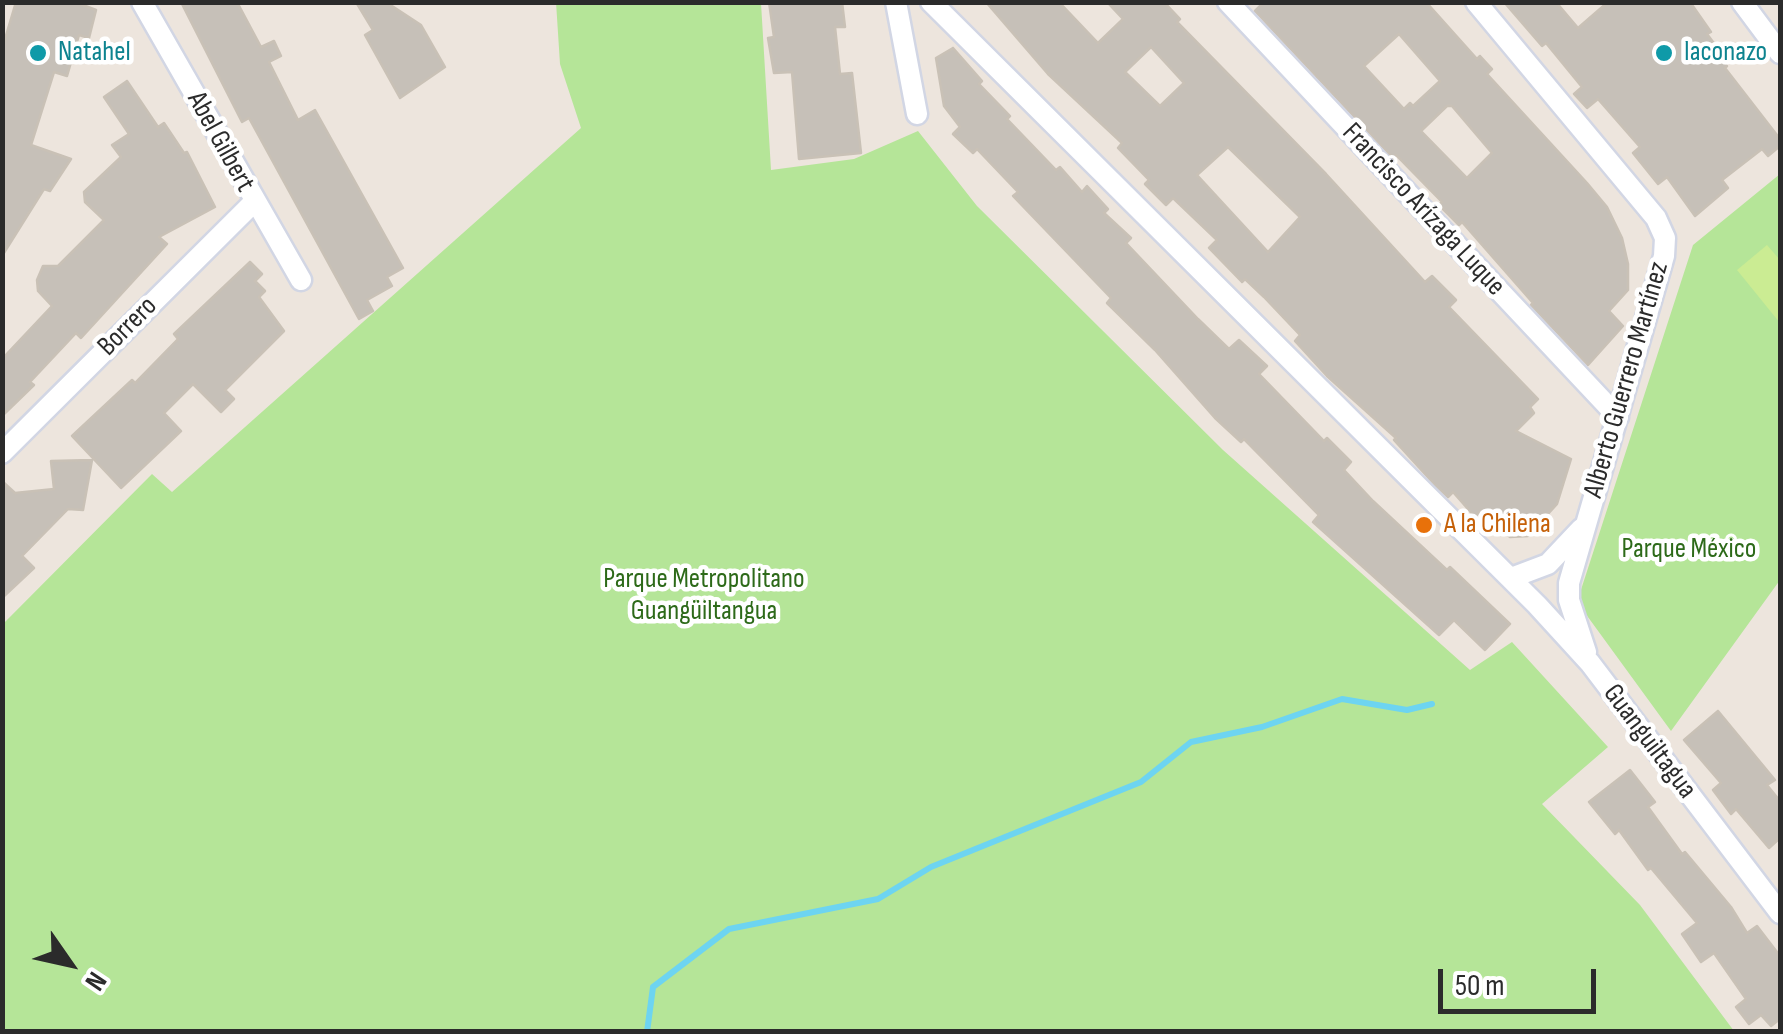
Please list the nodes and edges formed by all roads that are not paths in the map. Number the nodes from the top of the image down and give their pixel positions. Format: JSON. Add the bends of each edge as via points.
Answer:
{"nodes":[{"id":1,"x":142,"y":2,"type":"edge"},
{"id":2,"x":896,"y":2,"type":"edge"},
{"id":3,"x":930,"y":2,"type":"edge"},
{"id":4,"x":1228,"y":2,"type":"edge"},
{"id":5,"x":1476,"y":2,"type":"edge"},
{"id":6,"x":1742,"y":2,"type":"edge"},
{"id":7,"x":1780,"y":53,"type":"edge"},
{"id":8,"x":916,"y":114,"type":"dead end"},
{"id":9,"x":254,"y":202,"type":"junction"},
{"id":10,"x":301,"y":280,"type":"dead end"},
{"id":11,"x":1618,"y":417,"type":"junction"},
{"id":12,"x":2,"y":453,"type":"edge"},
{"id":13,"x":1584,"y":525,"type":"junction"},
{"id":14,"x":1510,"y":578,"type":"junction"},
{"id":15,"x":1590,"y":664,"type":"junction"},
{"id":16,"x":1780,"y":913,"type":"edge"}],
"edges":[{"from":1,"to":9,"type":"street","name":"Abel Gilbert"},
{"from":2,"to":8,"type":"street"},
{"from":3,"to":14,"type":"street","name":"Guanguiltagua"},
{"from":4,"to":11,"type":"street","name":"Francisco Arízaga Luque"},
{"from":5,"to":11,"type":"street","name":"Alberto Guerrero Martínez","via":[[1666,238]]},
{"from":6,"to":7,"type":"street"},
{"from":9,"to":10,"type":"street","name":"Abel Gilbert"},
{"from":9,"to":12,"type":"street","name":"Borrero"},
{"from":11,"to":13,"type":"street","name":"Alberto Guerrero Martínez"},
{"from":13,"to":14,"type":"street","name":"Alberto Guerrero Martínez","via":[[1548,564]]},
{"from":13,"to":15,"type":"street","name":"Alberto Guerrero Martínez","via":[[1569,582]]},
{"from":14,"to":15,"type":"street","name":"Guanguiltagua"},
{"from":15,"to":16,"type":"street","name":"Guanguiltagua"}]}
